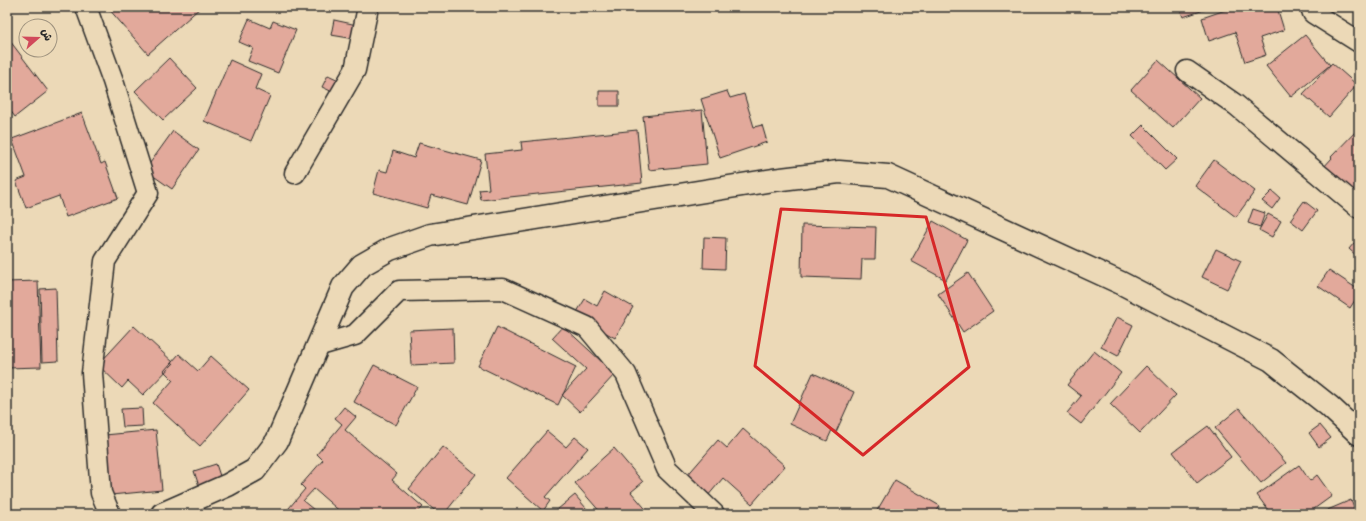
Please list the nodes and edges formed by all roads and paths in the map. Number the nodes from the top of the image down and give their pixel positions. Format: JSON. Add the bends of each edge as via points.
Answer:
{"nodes":[{"id":1,"x":86,"y":7,"type":"edge"},
{"id":2,"x":368,"y":7,"type":"edge"},
{"id":3,"x":1311,"y":7,"type":"edge"},
{"id":4,"x":1359,"y":42,"type":"edge"},
{"id":5,"x":1186,"y":71,"type":"dead end"},
{"id":6,"x":295,"y":173,"type":"dead end"},
{"id":7,"x":1359,"y":208,"type":"edge"},
{"id":8,"x":317,"y":346,"type":"junction"},
{"id":9,"x":1359,"y":434,"type":"edge"},
{"id":10,"x":110,"y":514,"type":"edge"},
{"id":11,"x":162,"y":514,"type":"edge"},
{"id":12,"x":714,"y":514,"type":"edge"}],
"edges":[{"from":1,"to":10,"type":"street","via":[[113,81],[148,193],[106,261],[95,343],[92,373],[102,494]]},
{"from":2,"to":6,"type":"street","via":[[355,70]]},
{"from":3,"to":4,"type":"street","via":[[1314,13]]},
{"from":5,"to":7,"type":"street","via":[[1236,104]]},
{"from":8,"to":9,"type":"main road","via":[[343,288],[362,265],[390,249],[430,235],[839,172],[888,176],[1121,283],[1271,360],[1329,406]]},
{"from":8,"to":11,"type":"main road","via":[[277,441],[255,470],[228,485]]},
{"from":8,"to":12,"type":"street","via":[[355,335],[399,291],[503,289],[587,328],[626,374],[667,469]]}]}
